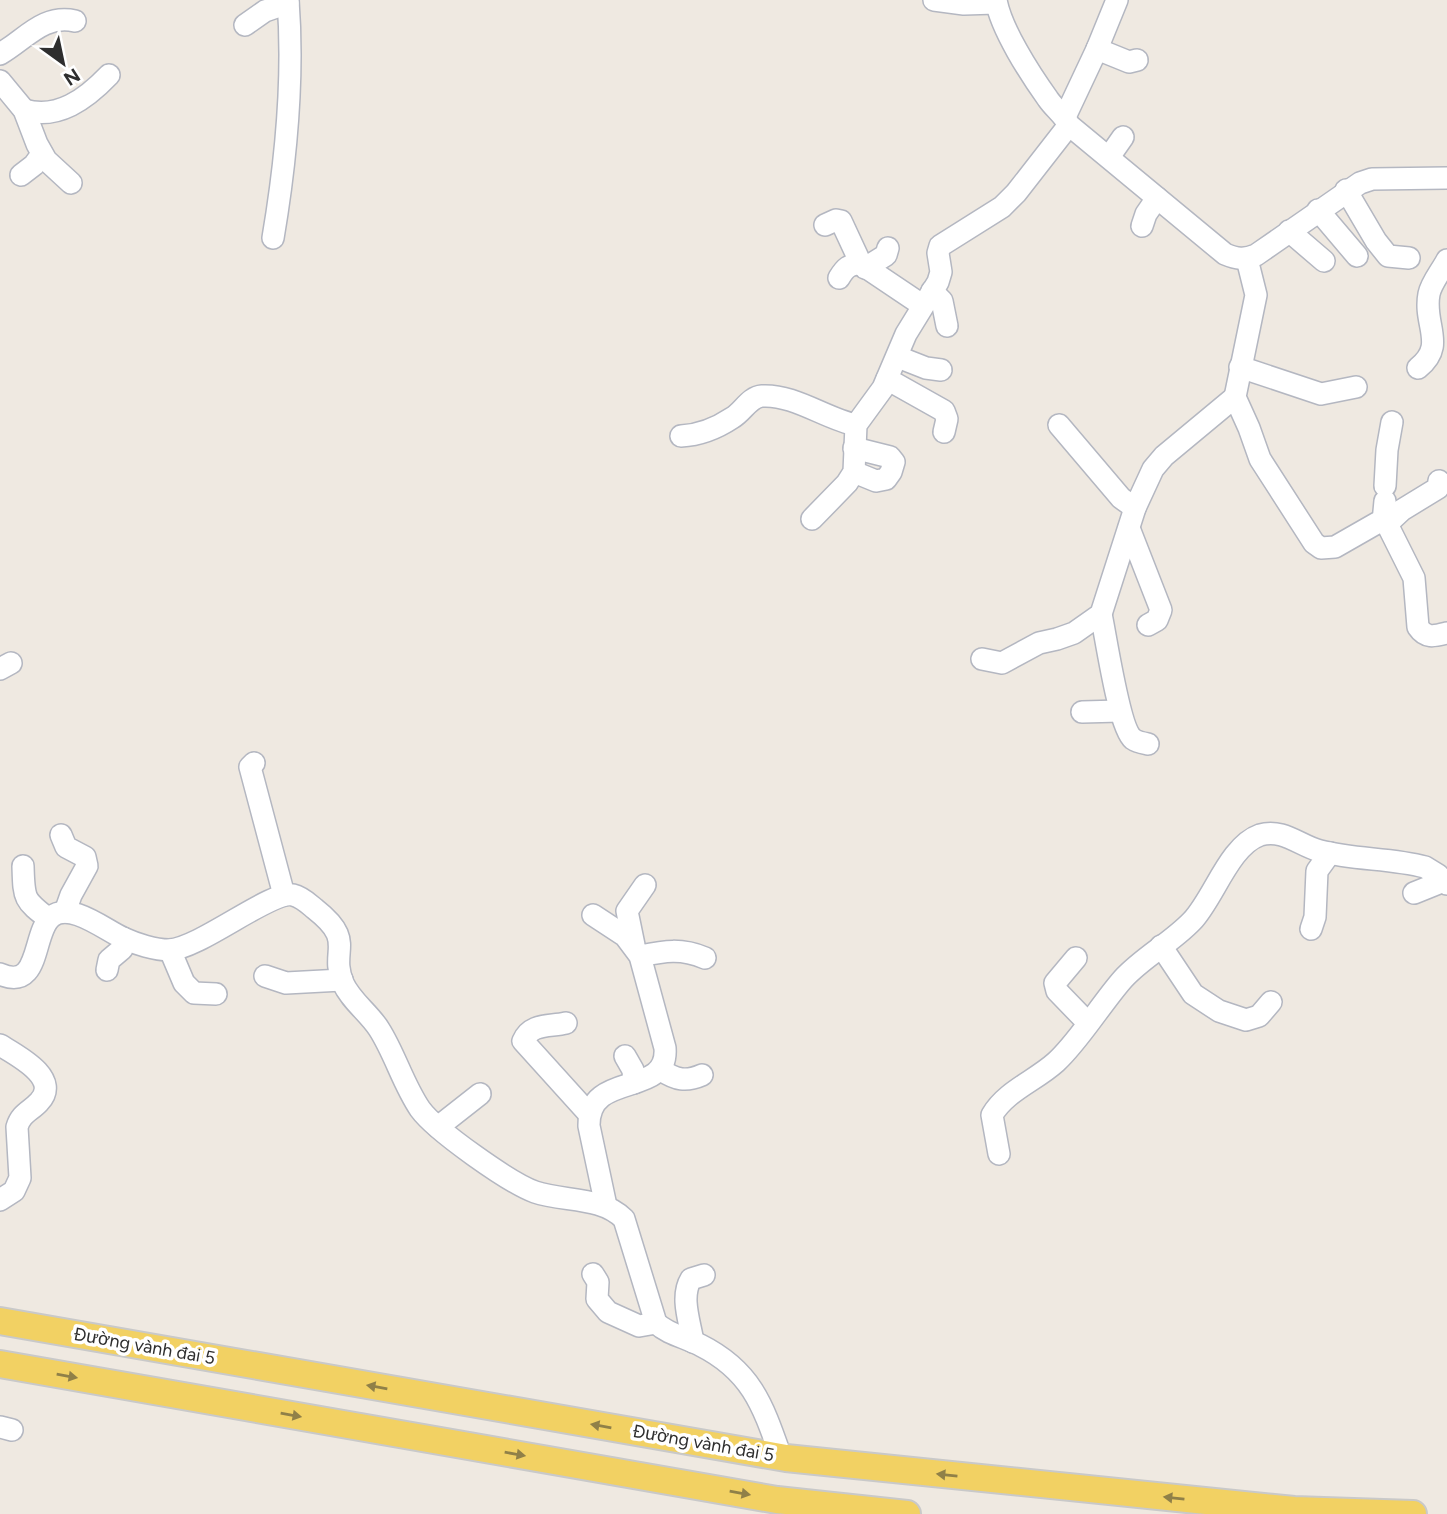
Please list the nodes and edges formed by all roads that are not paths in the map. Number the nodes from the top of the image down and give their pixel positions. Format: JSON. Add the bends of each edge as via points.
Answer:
{"nodes":[{"id":1,"x":934,"y":0,"type":"edge"},
{"id":2,"x":1117,"y":0,"type":"edge"},
{"id":3,"x":288,"y":1,"type":"edge"},
{"id":4,"x":996,"y":2,"type":"edge"},
{"id":5,"x":75,"y":20,"type":"dead end"},
{"id":6,"x":245,"y":25,"type":"dead end"},
{"id":7,"x":1097,"y":49,"type":"junction"},
{"id":8,"x":0,"y":54,"type":"edge"},
{"id":9,"x":1137,"y":60,"type":"dead end"},
{"id":10,"x":109,"y":75,"type":"dead end"},
{"id":11,"x":2,"y":90,"type":"edge"},
{"id":12,"x":24,"y":110,"type":"junction"},
{"id":13,"x":1067,"y":121,"type":"junction"},
{"id":14,"x":1123,"y":137,"type":"dead end"},
{"id":15,"x":42,"y":153,"type":"junction"},
{"id":16,"x":1110,"y":157,"type":"junction"},
{"id":17,"x":21,"y":175,"type":"dead end"},
{"id":18,"x":1447,"y":178,"type":"edge"},
{"id":19,"x":71,"y":183,"type":"dead end"},
{"id":20,"x":1346,"y":190,"type":"junction"},
{"id":21,"x":1157,"y":198,"type":"junction"},
{"id":22,"x":1318,"y":211,"type":"junction"},
{"id":23,"x":825,"y":225,"type":"dead end"},
{"id":24,"x":1142,"y":226,"type":"dead end"},
{"id":25,"x":1289,"y":231,"type":"junction"},
{"id":26,"x":274,"y":238,"type":"dead end"},
{"id":27,"x":888,"y":248,"type":"dead end"},
{"id":28,"x":1357,"y":256,"type":"dead end"},
{"id":29,"x":1409,"y":258,"type":"dead end"},
{"id":30,"x":1247,"y":259,"type":"junction"},
{"id":31,"x":1447,"y":260,"type":"edge"},
{"id":32,"x":1324,"y":261,"type":"dead end"},
{"id":33,"x":863,"y":266,"type":"junction"},
{"id":34,"x":839,"y":278,"type":"dead end"},
{"id":35,"x":927,"y":298,"type":"junction"},
{"id":36,"x":947,"y":326,"type":"dead end"},
{"id":37,"x":898,"y":357,"type":"junction"},
{"id":38,"x":1240,"y":367,"type":"junction"},
{"id":39,"x":1418,"y":368,"type":"dead end"},
{"id":40,"x":941,"y":370,"type":"dead end"},
{"id":41,"x":887,"y":379,"type":"junction"},
{"id":42,"x":1356,"y":387,"type":"dead end"},
{"id":43,"x":1235,"y":397,"type":"junction"},
{"id":44,"x":1392,"y":422,"type":"dead end"},
{"id":45,"x":856,"y":425,"type":"junction"},
{"id":46,"x":1059,"y":425,"type":"dead end"},
{"id":47,"x":944,"y":432,"type":"dead end"},
{"id":48,"x":681,"y":436,"type":"dead end"},
{"id":49,"x":854,"y":448,"type":"junction"},
{"id":50,"x":854,"y":472,"type":"junction"},
{"id":51,"x":1438,"y":481,"type":"dead end"},
{"id":52,"x":1385,"y":508,"type":"junction"},
{"id":53,"x":1132,"y":518,"type":"junction"},
{"id":54,"x":812,"y":519,"type":"dead end"},
{"id":55,"x":1101,"y":614,"type":"junction"},
{"id":56,"x":1147,"y":625,"type":"dead end"},
{"id":57,"x":1447,"y":634,"type":"edge"},
{"id":58,"x":982,"y":659,"type":"dead end"},
{"id":59,"x":1120,"y":711,"type":"junction"},
{"id":60,"x":1082,"y":712,"type":"dead end"},
{"id":61,"x":1148,"y":744,"type":"dead end"},
{"id":62,"x":254,"y":763,"type":"dead end"},
{"id":63,"x":61,"y":835,"type":"dead end"},
{"id":64,"x":1330,"y":853,"type":"junction"},
{"id":65,"x":23,"y":866,"type":"dead end"},
{"id":66,"x":1446,"y":883,"type":"edge"},
{"id":67,"x":645,"y":885,"type":"dead end"},
{"id":68,"x":1414,"y":893,"type":"dead end"},
{"id":69,"x":284,"y":895,"type":"junction"},
{"id":70,"x":57,"y":915,"type":"junction"},
{"id":71,"x":593,"y":915,"type":"dead end"},
{"id":72,"x":1311,"y":929,"type":"dead end"},
{"id":73,"x":123,"y":938,"type":"junction"},
{"id":74,"x":1161,"y":946,"type":"junction"},
{"id":75,"x":170,"y":950,"type":"junction"},
{"id":76,"x":637,"y":951,"type":"junction"},
{"id":77,"x":705,"y":958,"type":"dead end"},
{"id":78,"x":1076,"y":958,"type":"dead end"},
{"id":79,"x":107,"y":970,"type":"dead end"},
{"id":80,"x":0,"y":974,"type":"edge"},
{"id":81,"x":265,"y":976,"type":"dead end"},
{"id":82,"x":342,"y":980,"type":"junction"},
{"id":83,"x":216,"y":994,"type":"dead end"},
{"id":84,"x":1271,"y":1002,"type":"dead end"},
{"id":85,"x":566,"y":1023,"type":"dead end"},
{"id":86,"x":1088,"y":1023,"type":"junction"},
{"id":87,"x":0,"y":1045,"type":"edge"},
{"id":88,"x":625,"y":1056,"type":"dead end"},
{"id":89,"x":661,"y":1070,"type":"junction"},
{"id":90,"x":702,"y":1075,"type":"dead end"},
{"id":91,"x":634,"y":1083,"type":"junction"},
{"id":92,"x":480,"y":1094,"type":"dead end"},
{"id":93,"x":589,"y":1114,"type":"junction"},
{"id":94,"x":438,"y":1127,"type":"junction"},
{"id":95,"x":999,"y":1154,"type":"dead end"},
{"id":96,"x":0,"y":1200,"type":"edge"},
{"id":97,"x":606,"y":1206,"type":"junction"},
{"id":98,"x":593,"y":1274,"type":"dead end"},
{"id":99,"x":704,"y":1275,"type":"dead end"},
{"id":100,"x":0,"y":1321,"type":"edge"},
{"id":101,"x":656,"y":1323,"type":"junction"},
{"id":102,"x":694,"y":1342,"type":"junction"},
{"id":103,"x":0,"y":1364,"type":"edge"},
{"id":104,"x":781,"y":1457,"type":"junction"},
{"id":105,"x":782,"y":1507,"type":"edge"},
{"id":106,"x":908,"y":1514,"type":"edge"},
{"id":107,"x":1413,"y":1514,"type":"edge"}],
"edges":[{"from":1,"to":4,"type":"street"},
{"from":2,"to":7,"type":"street"},
{"from":3,"to":6,"type":"street"},
{"from":3,"to":26,"type":"street","via":[[288,82]]},
{"from":4,"to":13,"type":"street","via":[[1007,32],[1049,102]]},
{"from":5,"to":8,"type":"street","via":[[44,23]]},
{"from":7,"to":9,"type":"street","via":[[1129,62]]},
{"from":7,"to":13,"type":"street"},
{"from":10,"to":12,"type":"street","via":[[57,112]]},
{"from":11,"to":12,"type":"street"},
{"from":12,"to":15,"type":"street"},
{"from":13,"to":16,"type":"street"},
{"from":13,"to":35,"type":"street","via":[[1002,207],[940,246],[941,272]]},
{"from":14,"to":16,"type":"street"},
{"from":15,"to":17,"type":"street"},
{"from":15,"to":19,"type":"street"},
{"from":16,"to":21,"type":"street"},
{"from":18,"to":20,"type":"street","via":[[1372,179]]},
{"from":20,"to":22,"type":"street"},
{"from":20,"to":29,"type":"street","via":[[1388,256]]},
{"from":21,"to":24,"type":"street"},
{"from":21,"to":30,"type":"street","via":[[1225,254]]},
{"from":22,"to":25,"type":"street"},
{"from":22,"to":28,"type":"street"},
{"from":23,"to":33,"type":"street","via":[[841,221]]},
{"from":25,"to":30,"type":"street"},
{"from":25,"to":32,"type":"street"},
{"from":27,"to":33,"type":"street","via":[[886,255]]},
{"from":30,"to":38,"type":"street","via":[[1256,295]]},
{"from":31,"to":39,"type":"street","via":[[1429,294],[1436,349]]},
{"from":33,"to":34,"type":"street","via":[[853,264]]},
{"from":33,"to":35,"type":"street"},
{"from":35,"to":36,"type":"street","via":[[942,301]]},
{"from":35,"to":37,"type":"street"},
{"from":37,"to":40,"type":"street"},
{"from":37,"to":41,"type":"street"},
{"from":38,"to":42,"type":"street","via":[[1321,394]]},
{"from":38,"to":43,"type":"street"},
{"from":41,"to":45,"type":"street"},
{"from":41,"to":47,"type":"street","via":[[944,411]]},
{"from":43,"to":52,"type":"street","via":[[1259,459],[1314,543],[1321,548],[1335,547]]},
{"from":43,"to":53,"type":"street","via":[[1158,462]]},
{"from":44,"to":52,"type":"street"},
{"from":45,"to":48,"type":"street","via":[[806,404],[765,396],[754,398],[735,417],[708,431]]},
{"from":45,"to":49,"type":"street"},
{"from":46,"to":53,"type":"street","via":[[1121,498]]},
{"from":49,"to":50,"type":"street"},
{"from":49,"to":50,"type":"street","via":[[894,462],[886,479],[876,481]]},
{"from":50,"to":54,"type":"street"},
{"from":51,"to":52,"type":"street","via":[[1438,488],[1402,510]]},
{"from":52,"to":57,"type":"street","via":[[1414,578],[1418,628],[1430,637]]},
{"from":53,"to":55,"type":"street"},
{"from":53,"to":56,"type":"street","via":[[1161,610],[1157,620]]},
{"from":55,"to":58,"type":"street","via":[[1074,633],[1039,643],[1002,663]]},
{"from":55,"to":59,"type":"street"},
{"from":59,"to":60,"type":"street"},
{"from":59,"to":61,"type":"street","via":[[1135,741]]},
{"from":62,"to":69,"type":"street","via":[[250,767]]},
{"from":63,"to":70,"type":"street","via":[[66,847],[85,858],[87,866]]},
{"from":64,"to":66,"type":"street","via":[[1408,862],[1425,867]]},
{"from":64,"to":72,"type":"street","via":[[1317,870]]},
{"from":64,"to":74,"type":"street","via":[[1287,836],[1260,835],[1236,853],[1190,923]]},
{"from":65,"to":70,"type":"street","via":[[24,895],[32,906]]},
{"from":66,"to":68,"type":"street"},
{"from":67,"to":76,"type":"street","via":[[627,911]]},
{"from":69,"to":75,"type":"street"},
{"from":69,"to":82,"type":"street","via":[[300,897],[337,930]]},
{"from":70,"to":73,"type":"street","via":[[79,915]]},
{"from":70,"to":80,"type":"street","via":[[25,973],[16,978]]},
{"from":71,"to":76,"type":"street","via":[[625,936]]},
{"from":73,"to":75,"type":"street"},
{"from":73,"to":79,"type":"street","via":[[122,949],[109,960]]},
{"from":74,"to":84,"type":"street","via":[[1194,994],[1219,1011],[1247,1020],[1259,1016]]},
{"from":74,"to":86,"type":"street","via":[[1124,978]]},
{"from":75,"to":83,"type":"street","via":[[184,983],[194,993]]},
{"from":76,"to":77,"type":"street","via":[[689,951]]},
{"from":76,"to":89,"type":"street","via":[[665,1048]]},
{"from":78,"to":86,"type":"street","via":[[1055,982],[1056,991]]},
{"from":81,"to":82,"type":"street","via":[[286,983]]},
{"from":82,"to":94,"type":"street","via":[[381,1031],[412,1095]]},
{"from":85,"to":93,"type":"street","via":[[538,1026],[523,1041]]},
{"from":86,"to":95,"type":"street","via":[[1057,1061],[999,1103],[992,1115]]},
{"from":87,"to":96,"type":"street","via":[[32,1065],[45,1084],[40,1102],[19,1119],[20,1178],[14,1191]]},
{"from":88,"to":91,"type":"street"},
{"from":89,"to":90,"type":"street","via":[[673,1079]]},
{"from":89,"to":91,"type":"street"},
{"from":91,"to":93,"type":"street","via":[[604,1094]]},
{"from":92,"to":94,"type":"street"},
{"from":93,"to":97,"type":"street"},
{"from":94,"to":97,"type":"street","via":[[520,1186]]},
{"from":97,"to":101,"type":"street","via":[[624,1219]]},
{"from":98,"to":101,"type":"street","via":[[598,1282],[597,1299],[608,1312],[639,1326]]},
{"from":99,"to":102,"type":"street","via":[[691,1279],[686,1287]]},
{"from":104,"to":100,"type":"main road","name":"Đường vành đai 5","one_way":true},
{"from":101,"to":102,"type":"street","via":[[670,1334]]},
{"from":102,"to":104,"type":"street","via":[[719,1355],[752,1386]]},
{"from":103,"to":105,"type":"main road","one_way":true},
{"from":107,"to":104,"type":"main road","name":"Đường vành đai 5","one_way":true,"via":[[1294,1510]]},
{"from":105,"to":106,"type":"main road"}]}
